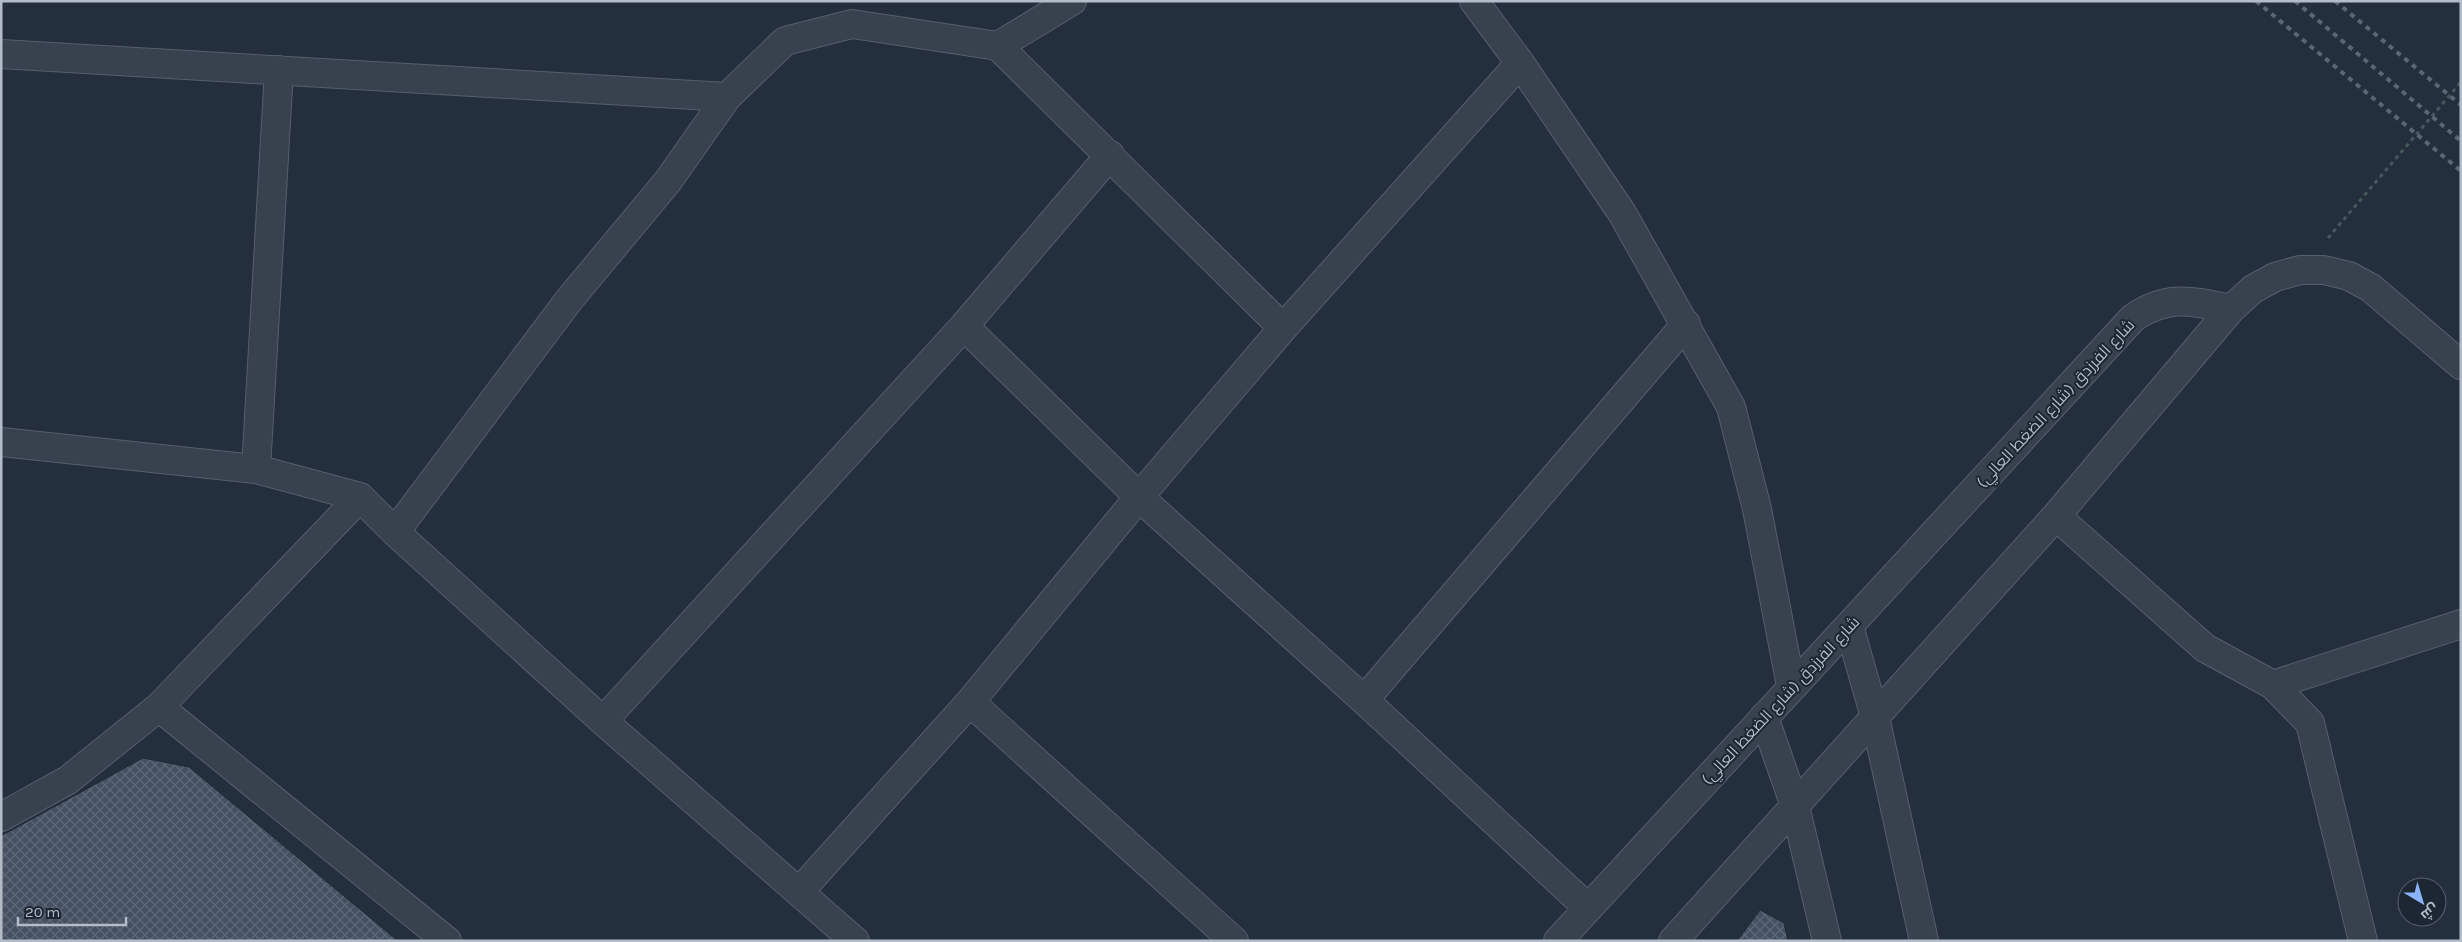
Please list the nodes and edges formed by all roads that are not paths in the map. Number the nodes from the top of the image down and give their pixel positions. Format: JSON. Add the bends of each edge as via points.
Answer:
{"nodes":[{"id":1,"x":1072,"y":1,"type":"edge"},
{"id":2,"x":1474,"y":1,"type":"edge"},
{"id":3,"x":998,"y":46,"type":"junction"},
{"id":4,"x":1,"y":54,"type":"edge"},
{"id":5,"x":1520,"y":63,"type":"junction"},
{"id":6,"x":279,"y":70,"type":"junction"},
{"id":7,"x":727,"y":97,"type":"junction"},
{"id":8,"x":1110,"y":155,"type":"junction"},
{"id":9,"x":2231,"y":309,"type":"junction"},
{"id":10,"x":1686,"y":324,"type":"junction"},
{"id":11,"x":964,"y":326,"type":"junction"},
{"id":12,"x":1284,"y":328,"type":"junction"},
{"id":13,"x":2461,"y":365,"type":"edge"},
{"id":14,"x":1,"y":442,"type":"edge"},
{"id":15,"x":256,"y":469,"type":"junction"},
{"id":16,"x":360,"y":497,"type":"junction"},
{"id":17,"x":1139,"y":498,"type":"junction"},
{"id":18,"x":2056,"y":516,"type":"junction"},
{"id":19,"x":394,"y":532,"type":"junction"},
{"id":20,"x":2461,"y":624,"type":"edge"},
{"id":21,"x":1850,"y":626,"type":"junction"},
{"id":22,"x":2272,"y":685,"type":"junction"},
{"id":23,"x":1791,"y":686,"type":"junction"},
{"id":24,"x":1364,"y":700,"type":"junction"},
{"id":25,"x":970,"y":702,"type":"junction"},
{"id":26,"x":159,"y":707,"type":"junction"},
{"id":27,"x":1764,"y":717,"type":"junction"},
{"id":28,"x":1875,"y":718,"type":"junction"},
{"id":29,"x":602,"y":721,"type":"junction"},
{"id":30,"x":1794,"y":806,"type":"junction"},
{"id":31,"x":1,"y":817,"type":"edge"},
{"id":32,"x":799,"y":892,"type":"junction"},
{"id":33,"x":1588,"y":908,"type":"junction"},
{"id":34,"x":447,"y":941,"type":"edge"},
{"id":35,"x":855,"y":941,"type":"edge"},
{"id":36,"x":1234,"y":941,"type":"edge"},
{"id":37,"x":1558,"y":941,"type":"edge"},
{"id":38,"x":1672,"y":941,"type":"edge"},
{"id":39,"x":1827,"y":941,"type":"edge"},
{"id":40,"x":1924,"y":941,"type":"edge"},
{"id":41,"x":2363,"y":941,"type":"edge"}],
"edges":[{"from":1,"to":3,"type":"street"},
{"from":2,"to":5,"type":"street"},
{"from":3,"to":7,"type":"street","via":[[852,24],[785,41]]},
{"from":3,"to":8,"type":"street"},
{"from":4,"to":6,"type":"street"},
{"from":5,"to":10,"type":"street","via":[[1622,213]]},
{"from":5,"to":12,"type":"street"},
{"from":6,"to":7,"type":"street"},
{"from":6,"to":15,"type":"street"},
{"from":7,"to":19,"type":"street","via":[[668,181],[569,300]]},
{"from":8,"to":11,"type":"street"},
{"from":8,"to":12,"type":"street"},
{"from":9,"to":13,"type":"street","via":[[2253,289],[2275,276],[2300,270],[2324,270],[2349,276],[2371,288]]},
{"from":9,"to":18,"type":"street"},
{"from":9,"to":21,"type":"street","name":"شارع الفرزدق (شارع الضغط العالي)","via":[[2178,300],[2146,308],[2132,318]]},
{"from":10,"to":23,"type":"street","via":[[1731,407],[1757,509]]},
{"from":10,"to":24,"type":"street"},
{"from":11,"to":17,"type":"street"},
{"from":11,"to":29,"type":"street"},
{"from":12,"to":17,"type":"street"},
{"from":14,"to":15,"type":"street"},
{"from":15,"to":16,"type":"street"},
{"from":16,"to":19,"type":"street"},
{"from":16,"to":26,"type":"street"},
{"from":17,"to":24,"type":"street"},
{"from":17,"to":25,"type":"street"},
{"from":18,"to":22,"type":"street","via":[[2205,648]]},
{"from":18,"to":28,"type":"street"},
{"from":19,"to":29,"type":"street"},
{"from":20,"to":22,"type":"street"},
{"from":21,"to":23,"type":"street","name":"شارع الفرزدق (شارع الضغط العالي)"},
{"from":21,"to":28,"type":"street"},
{"from":22,"to":41,"type":"street","via":[[2310,723]]},
{"from":23,"to":27,"type":"street","name":"شارع الفرزدق (شارع الضغط العالي)"},
{"from":24,"to":33,"type":"street"},
{"from":25,"to":32,"type":"street"},
{"from":25,"to":36,"type":"street"},
{"from":26,"to":31,"type":"street","via":[[68,780]]},
{"from":26,"to":34,"type":"street"},
{"from":27,"to":30,"type":"street"},
{"from":27,"to":33,"type":"street","name":"شارع الفرزدق (شارع الضغط العالي)"},
{"from":28,"to":30,"type":"street"},
{"from":28,"to":40,"type":"street"},
{"from":29,"to":32,"type":"street"},
{"from":30,"to":38,"type":"street"},
{"from":30,"to":39,"type":"street"},
{"from":32,"to":35,"type":"street"},
{"from":33,"to":37,"type":"street","name":"شارع الفرزدق (شارع الضغط العالي)"}]}
